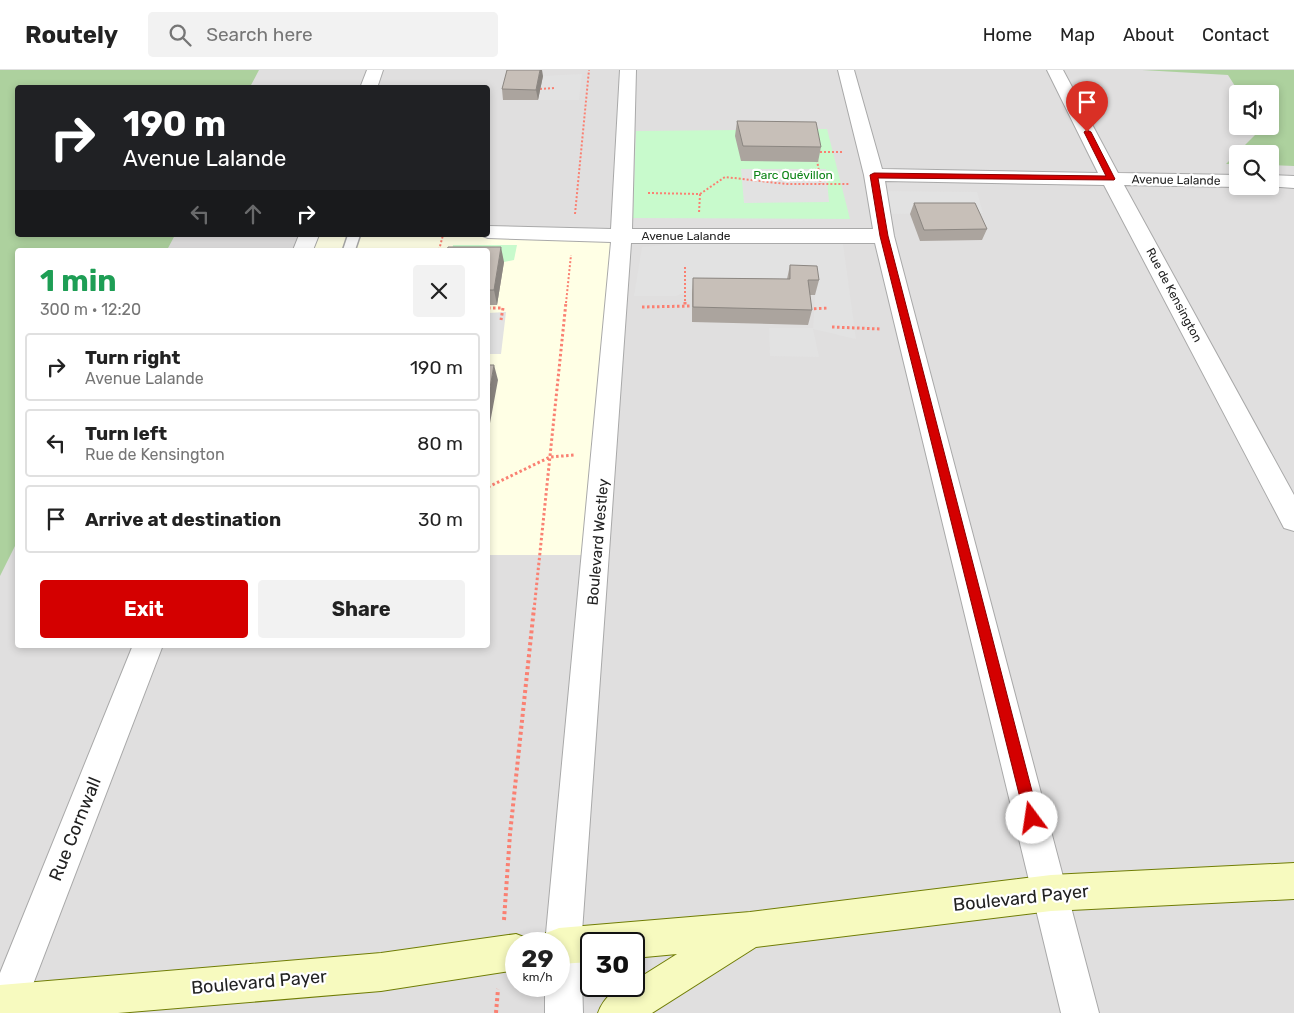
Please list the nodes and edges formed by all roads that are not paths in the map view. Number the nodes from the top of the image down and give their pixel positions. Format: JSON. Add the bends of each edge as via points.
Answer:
{"nodes":[{"id":1,"x":375,"y":70,"type":"edge"},
{"id":2,"x":628,"y":70,"type":"edge"},
{"id":3,"x":846,"y":70,"type":"edge"},
{"id":4,"x":1055,"y":70,"type":"edge"},
{"id":5,"x":369,"y":85,"type":"edge"},
{"id":6,"x":875,"y":179,"type":"junction"},
{"id":7,"x":1111,"y":179,"type":"junction"},
{"id":8,"x":1229,"y":181,"type":"edge"},
{"id":9,"x":1279,"y":181,"type":"edge"},
{"id":10,"x":1294,"y":182,"type":"edge"},
{"id":11,"x":490,"y":232,"type":"edge"},
{"id":12,"x":622,"y":236,"type":"junction"},
{"id":13,"x":884,"y":236,"type":"junction"},
{"id":14,"x":1294,"y":520,"type":"edge"},
{"id":15,"x":147,"y":648,"type":"edge"},
{"id":16,"x":1294,"y":881,"type":"edge"},
{"id":17,"x":1051,"y":892,"type":"junction"},
{"id":18,"x":750,"y":930,"type":"junction"},
{"id":19,"x":562,"y":932,"type":"edge"},
{"id":20,"x":570,"y":945,"type":"edge"},
{"id":21,"x":505,"y":955,"type":"edge"},
{"id":22,"x":563,"y":997,"type":"edge"},
{"id":23,"x":3,"y":1007,"type":"edge"},
{"id":24,"x":564,"y":1013,"type":"edge"},
{"id":25,"x":617,"y":1013,"type":"edge"},
{"id":26,"x":1080,"y":1013,"type":"edge"}],
"edges":[{"from":1,"to":5,"type":"street"},
{"from":2,"to":12,"type":"street","name":"Boulevard Westley"},
{"from":3,"to":6,"type":"street"},
{"from":4,"to":7,"type":"street","name":"Rue de Kensington"},
{"from":6,"to":7,"type":"street","name":"Avenue Lalande"},
{"from":6,"to":13,"type":"street"},
{"from":7,"to":8,"type":"street","name":"Avenue Lalande"},
{"from":7,"to":14,"type":"street","name":"Rue de Kensington"},
{"from":9,"to":10,"type":"street"},
{"from":11,"to":12,"type":"street","name":"Avenue Lalande"},
{"from":12,"to":13,"type":"street","name":"Avenue Lalande"},
{"from":12,"to":19,"type":"street","name":"Boulevard Westley"},
{"from":13,"to":17,"type":"street"},
{"from":15,"to":23,"type":"street","name":"Rue Cornwall"},
{"from":16,"to":17,"type":"street","name":"Boulevard Payer"},
{"from":17,"to":18,"type":"street","name":"Boulevard Payer"},
{"from":17,"to":26,"type":"street"},
{"from":18,"to":20,"type":"street","name":"Boulevard Payer"},
{"from":18,"to":25,"type":"street","name":"Boulevard Payer"},
{"from":21,"to":23,"type":"street","name":"Boulevard Payer","via":[[381,972]]},
{"from":22,"to":24,"type":"street","name":"Boulevard Westley"}]}
